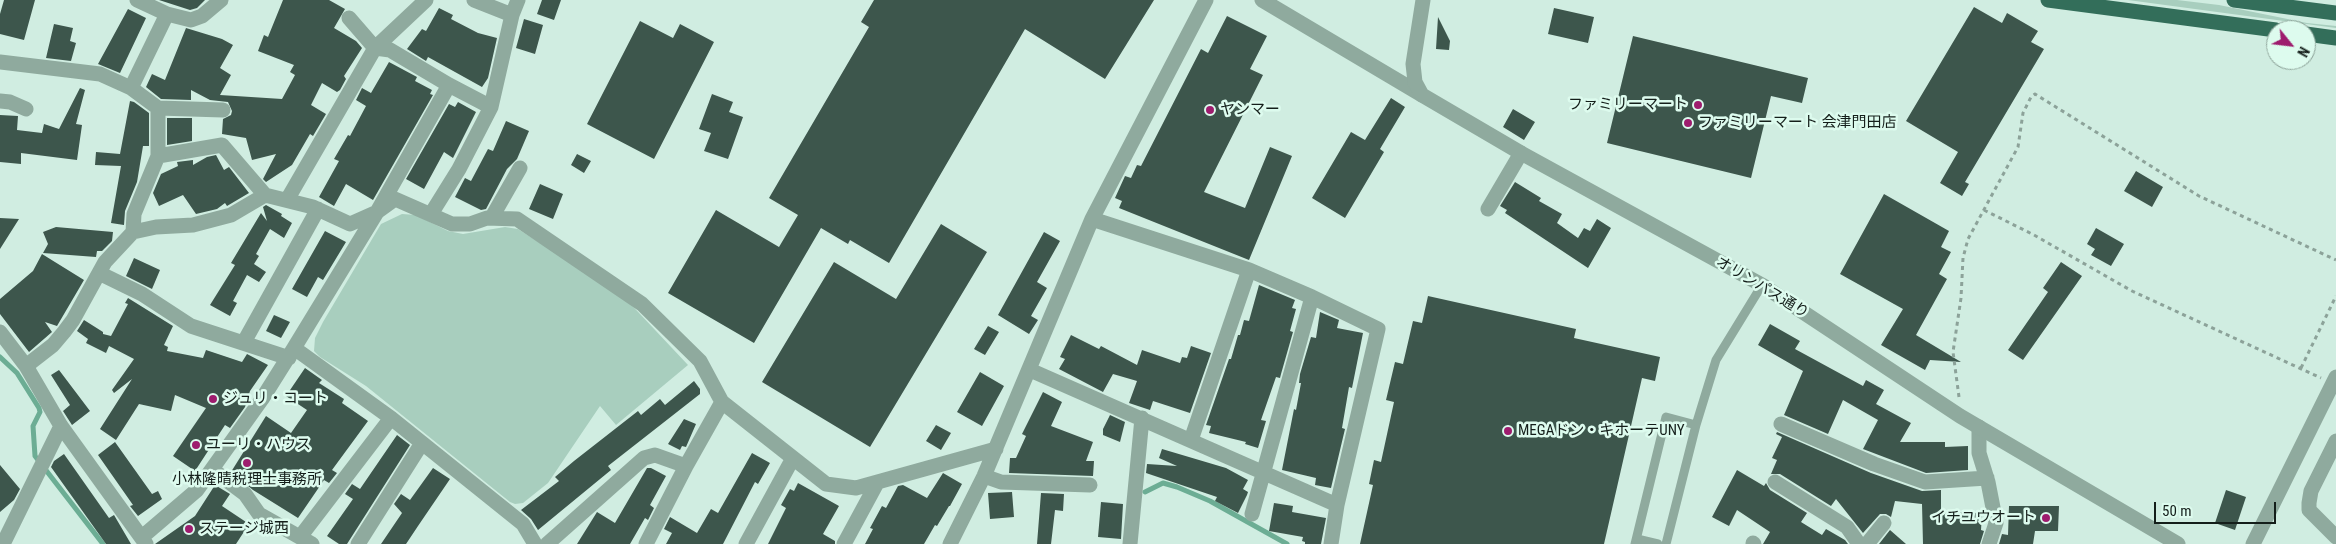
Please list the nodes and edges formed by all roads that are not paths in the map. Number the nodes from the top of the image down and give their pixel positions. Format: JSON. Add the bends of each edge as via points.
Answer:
{"nodes":[{"id":1,"x":137,"y":0,"type":"edge"},
{"id":2,"x":221,"y":0,"type":"edge"},
{"id":3,"x":426,"y":0,"type":"edge"},
{"id":4,"x":474,"y":0,"type":"edge"},
{"id":5,"x":518,"y":0,"type":"edge"},
{"id":6,"x":1206,"y":0,"type":"edge"},
{"id":7,"x":1262,"y":0,"type":"edge"},
{"id":8,"x":1423,"y":0,"type":"edge"},
{"id":9,"x":2048,"y":0,"type":"edge"},
{"id":10,"x":2234,"y":0,"type":"edge"},
{"id":11,"x":166,"y":14,"type":"junction"},
{"id":12,"x":2336,"y":14,"type":"edge"},
{"id":13,"x":512,"y":15,"type":"junction"},
{"id":14,"x":349,"y":18,"type":"dead end"},
{"id":15,"x":2266,"y":29,"type":"edge"},
{"id":16,"x":2316,"y":35,"type":"edge"},
{"id":17,"x":2336,"y":38,"type":"edge"},
{"id":18,"x":375,"y":48,"type":"junction"},
{"id":19,"x":0,"y":62,"type":"edge"},
{"id":20,"x":449,"y":85,"type":"junction"},
{"id":21,"x":131,"y":88,"type":"junction"},
{"id":22,"x":1422,"y":95,"type":"junction"},
{"id":23,"x":0,"y":101,"type":"edge"},
{"id":24,"x":491,"y":107,"type":"junction"},
{"id":25,"x":26,"y":108,"type":"dead end"},
{"id":26,"x":158,"y":108,"type":"junction"},
{"id":27,"x":223,"y":110,"type":"dead end"},
{"id":28,"x":1520,"y":153,"type":"junction"},
{"id":29,"x":158,"y":156,"type":"junction"},
{"id":30,"x":520,"y":168,"type":"dead end"},
{"id":31,"x":265,"y":195,"type":"junction"},
{"id":32,"x":287,"y":200,"type":"junction"},
{"id":33,"x":318,"y":209,"type":"junction"},
{"id":34,"x":1488,"y":209,"type":"dead end"},
{"id":35,"x":377,"y":212,"type":"junction"},
{"id":36,"x":431,"y":214,"type":"junction"},
{"id":37,"x":492,"y":217,"type":"junction"},
{"id":38,"x":1092,"y":218,"type":"junction"},
{"id":39,"x":132,"y":232,"type":"junction"},
{"id":40,"x":1249,"y":270,"type":"junction"},
{"id":41,"x":99,"y":272,"type":"junction"},
{"id":42,"x":1762,"y":285,"type":"junction"},
{"id":43,"x":1312,"y":297,"type":"junction"},
{"id":44,"x":0,"y":332,"type":"edge"},
{"id":45,"x":244,"y":342,"type":"junction"},
{"id":46,"x":292,"y":353,"type":"junction"},
{"id":47,"x":26,"y":366,"type":"junction"},
{"id":48,"x":1030,"y":370,"type":"junction"},
{"id":49,"x":2335,"y":382,"type":"edge"},
{"id":50,"x":722,"y":402,"type":"junction"},
{"id":51,"x":391,"y":418,"type":"junction"},
{"id":52,"x":1142,"y":418,"type":"junction"},
{"id":53,"x":1781,"y":424,"type":"dead end"},
{"id":54,"x":1696,"y":425,"type":"junction"},
{"id":55,"x":61,"y":426,"type":"junction"},
{"id":56,"x":1979,"y":427,"type":"junction"},
{"id":57,"x":1191,"y":440,"type":"junction"},
{"id":58,"x":2336,"y":441,"type":"edge"},
{"id":59,"x":422,"y":443,"type":"junction"},
{"id":60,"x":996,"y":450,"type":"junction"},
{"id":61,"x":792,"y":458,"type":"junction"},
{"id":62,"x":686,"y":466,"type":"junction"},
{"id":63,"x":213,"y":470,"type":"junction"},
{"id":64,"x":1262,"y":472,"type":"junction"},
{"id":65,"x":984,"y":476,"type":"junction"},
{"id":66,"x":1987,"y":478,"type":"junction"},
{"id":67,"x":1775,"y":482,"type":"dead end"},
{"id":68,"x":877,"y":483,"type":"junction"},
{"id":69,"x":1090,"y":486,"type":"dead end"},
{"id":70,"x":1337,"y":505,"type":"junction"},
{"id":71,"x":1252,"y":514,"type":"dead end"},
{"id":72,"x":1884,"y":523,"type":"dead end"},
{"id":73,"x":2336,"y":536,"type":"edge"},
{"id":74,"x":144,"y":540,"type":"edge"},
{"id":75,"x":306,"y":540,"type":"edge"},
{"id":76,"x":1636,"y":542,"type":"edge"},
{"id":77,"x":2,"y":544,"type":"edge"},
{"id":78,"x":358,"y":544,"type":"edge"},
{"id":79,"x":535,"y":544,"type":"edge"},
{"id":80,"x":548,"y":544,"type":"edge"},
{"id":81,"x":646,"y":544,"type":"edge"},
{"id":82,"x":746,"y":544,"type":"edge"},
{"id":83,"x":844,"y":544,"type":"edge"},
{"id":84,"x":950,"y":544,"type":"edge"},
{"id":85,"x":1130,"y":544,"type":"edge"},
{"id":86,"x":1331,"y":544,"type":"edge"},
{"id":87,"x":1658,"y":544,"type":"edge"},
{"id":88,"x":1666,"y":544,"type":"edge"},
{"id":89,"x":1859,"y":544,"type":"edge"},
{"id":90,"x":1867,"y":544,"type":"edge"},
{"id":91,"x":1989,"y":544,"type":"edge"},
{"id":92,"x":2178,"y":544,"type":"edge"},
{"id":93,"x":2253,"y":544,"type":"edge"}],
"edges":[{"from":1,"to":11,"type":"street"},
{"from":2,"to":11,"type":"street","via":[[202,16],[191,20]]},
{"from":3,"to":18,"type":"street"},
{"from":4,"to":13,"type":"street"},
{"from":5,"to":13,"type":"street"},
{"from":6,"to":38,"type":"street"},
{"from":7,"to":22,"type":"street","name":"オリンパス通り"},
{"from":8,"to":22,"type":"street","via":[[1413,64],[1415,82]]},
{"from":9,"to":15,"type":"highway"},
{"from":10,"to":12,"type":"highway"},
{"from":11,"to":21,"type":"street"},
{"from":13,"to":24,"type":"street"},
{"from":14,"to":18,"type":"street"},
{"from":16,"to":17,"type":"highway"},
{"from":18,"to":20,"type":"street","via":[[390,50]]},
{"from":18,"to":32,"type":"street"},
{"from":19,"to":21,"type":"street","via":[[100,74]]},
{"from":20,"to":24,"type":"street"},
{"from":20,"to":35,"type":"street"},
{"from":21,"to":26,"type":"street"},
{"from":22,"to":28,"type":"street","name":"オリンパス通り"},
{"from":23,"to":25,"type":"street"},
{"from":24,"to":36,"type":"street"},
{"from":26,"to":27,"type":"street"},
{"from":26,"to":29,"type":"street"},
{"from":28,"to":34,"type":"street"},
{"from":28,"to":42,"type":"street","name":"オリンパス通り"},
{"from":29,"to":31,"type":"street","via":[[222,145]]},
{"from":29,"to":39,"type":"street","via":[[134,214]]},
{"from":30,"to":37,"type":"street"},
{"from":31,"to":32,"type":"street"},
{"from":31,"to":39,"type":"street","via":[[231,215],[193,225]]},
{"from":32,"to":33,"type":"street"},
{"from":33,"to":35,"type":"street","via":[[350,224]]},
{"from":33,"to":45,"type":"street"},
{"from":35,"to":36,"type":"street","via":[[395,199]]},
{"from":35,"to":46,"type":"street"},
{"from":36,"to":37,"type":"street","via":[[452,224],[470,224]]},
{"from":37,"to":50,"type":"street","via":[[517,219],[642,304],[700,361]]},
{"from":38,"to":40,"type":"street"},
{"from":38,"to":48,"type":"street"},
{"from":39,"to":41,"type":"street"},
{"from":40,"to":43,"type":"street"},
{"from":40,"to":57,"type":"street"},
{"from":41,"to":45,"type":"street","via":[[142,294],[191,326]]},
{"from":41,"to":47,"type":"street","via":[[74,320],[53,345]]},
{"from":42,"to":54,"type":"lane","via":[[1716,360]]},
{"from":42,"to":56,"type":"street","name":"オリンパス通り"},
{"from":43,"to":64,"type":"street"},
{"from":43,"to":70,"type":"street","via":[[1378,329]]},
{"from":44,"to":47,"type":"street"},
{"from":45,"to":46,"type":"street"},
{"from":46,"to":51,"type":"street"},
{"from":46,"to":63,"type":"street"},
{"from":47,"to":55,"type":"street"},
{"from":48,"to":52,"type":"street"},
{"from":48,"to":60,"type":"street"},
{"from":49,"to":93,"type":"street"},
{"from":50,"to":61,"type":"street"},
{"from":50,"to":62,"type":"street"},
{"from":51,"to":59,"type":"street"},
{"from":51,"to":75,"type":"street"},
{"from":52,"to":57,"type":"street"},
{"from":52,"to":85,"type":"street"},
{"from":53,"to":66,"type":"street","via":[[1848,454],[1924,482]]},
{"from":54,"to":76,"type":"lane","via":[[1666,417]]},
{"from":54,"to":88,"type":"lane"},
{"from":55,"to":74,"type":"street"},
{"from":55,"to":77,"type":"street"},
{"from":56,"to":66,"type":"street","via":[[1980,453]]},
{"from":56,"to":92,"type":"street","name":"オリンパス通り"},
{"from":57,"to":64,"type":"street"},
{"from":58,"to":73,"type":"street","via":[[2310,491],[2309,510]]},
{"from":59,"to":78,"type":"street"},
{"from":59,"to":79,"type":"street","via":[[523,524]]},
{"from":60,"to":65,"type":"street"},
{"from":60,"to":68,"type":"street"},
{"from":61,"to":68,"type":"street","via":[[826,484],[856,488]]},
{"from":61,"to":82,"type":"street"},
{"from":62,"to":80,"type":"street","via":[[655,454],[644,458]]},
{"from":62,"to":81,"type":"street"},
{"from":63,"to":74,"type":"street","via":[[197,490]]},
{"from":63,"to":75,"type":"street","via":[[244,494],[260,514]]},
{"from":64,"to":70,"type":"street"},
{"from":64,"to":71,"type":"street"},
{"from":65,"to":69,"type":"street","via":[[1001,482]]},
{"from":65,"to":84,"type":"street"},
{"from":66,"to":91,"type":"street","via":[[1996,523]]},
{"from":67,"to":89,"type":"street","via":[[1848,527]]},
{"from":68,"to":83,"type":"street"},
{"from":70,"to":86,"type":"street"},
{"from":72,"to":90,"type":"street"},
{"from":76,"to":87,"type":"lane"}]}
